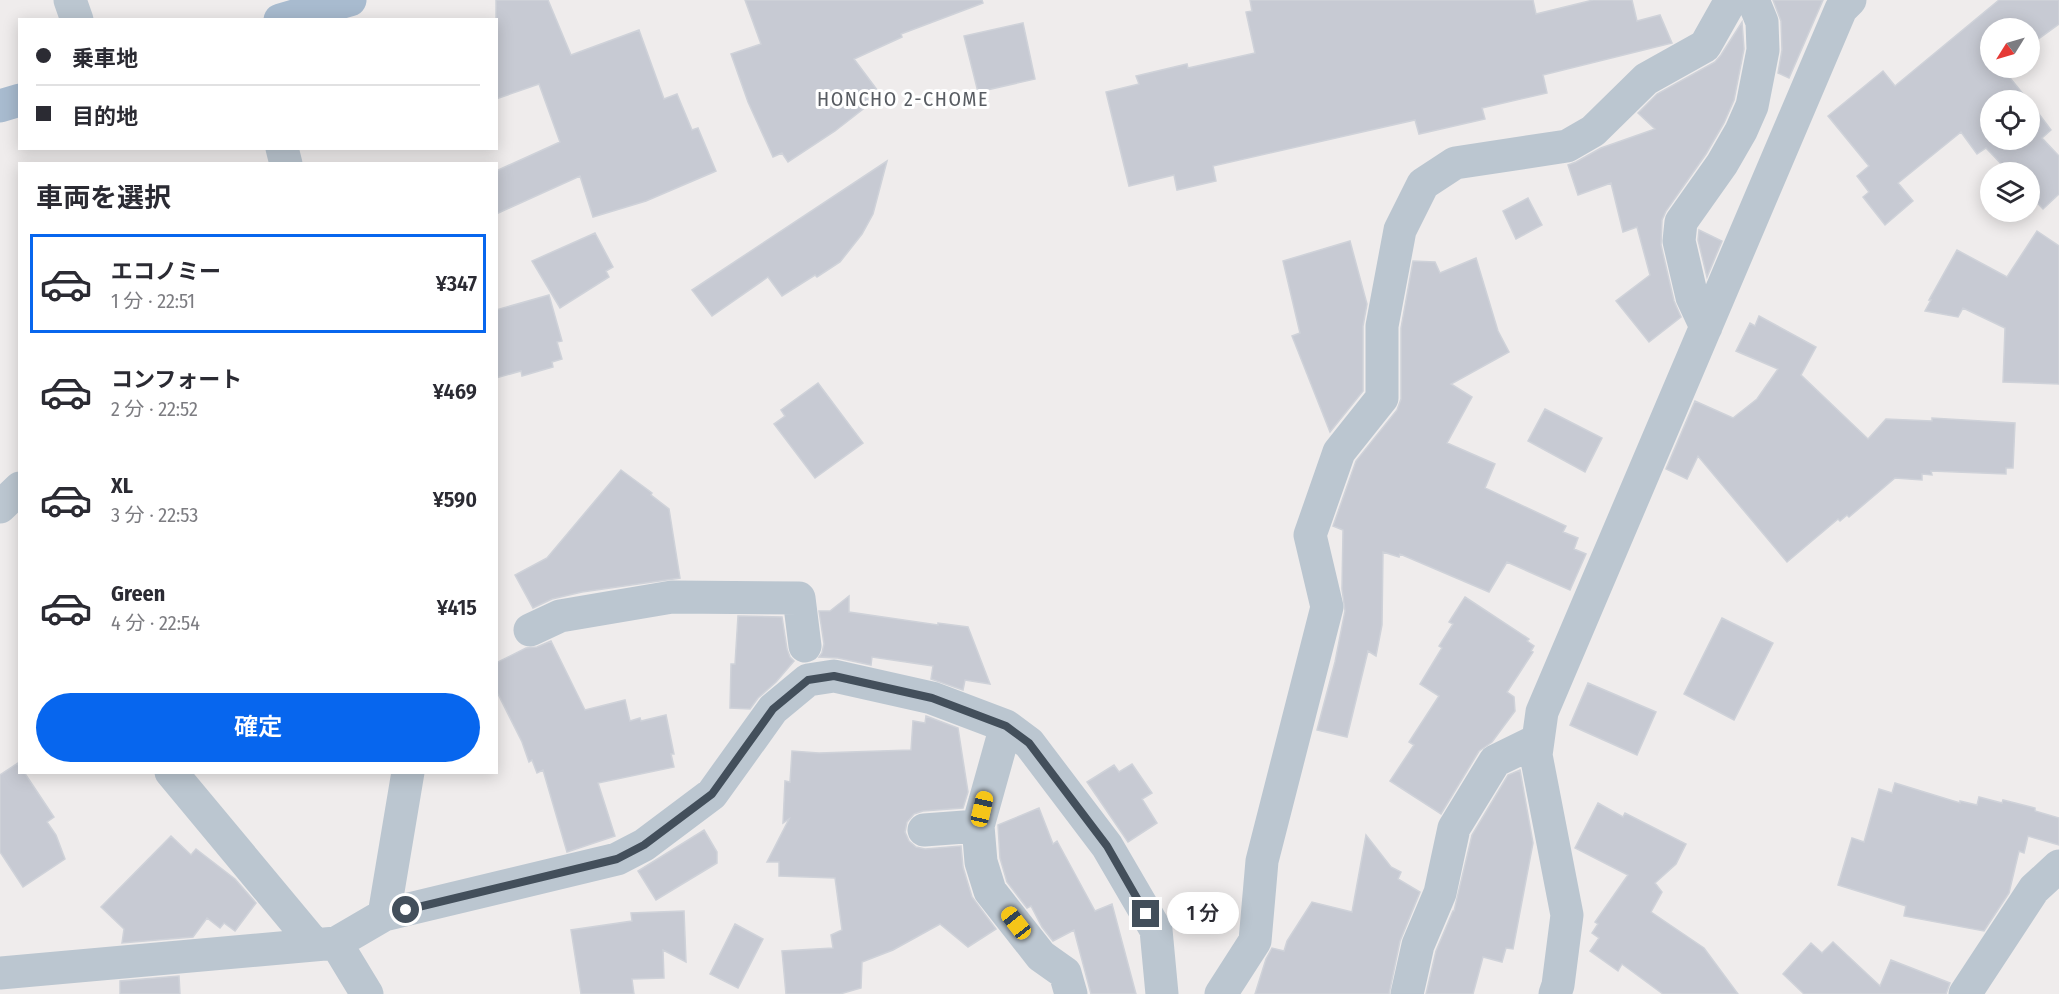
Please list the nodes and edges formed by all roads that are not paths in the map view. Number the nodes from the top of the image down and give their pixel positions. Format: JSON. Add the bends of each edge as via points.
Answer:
{"nodes":[{"id":1,"x":70,"y":0,"type":"edge"},
{"id":2,"x":1731,"y":0,"type":"edge"},
{"id":3,"x":1753,"y":0,"type":"edge"},
{"id":4,"x":1850,"y":0,"type":"edge"},
{"id":5,"x":337,"y":2,"type":"edge"},
{"id":6,"x":76,"y":18,"type":"edge"},
{"id":7,"x":286,"y":18,"type":"edge"},
{"id":8,"x":18,"y":101,"type":"edge"},
{"id":9,"x":0,"y":106,"type":"edge"},
{"id":10,"x":1706,"y":327,"type":"junction"},
{"id":11,"x":18,"y":490,"type":"edge"},
{"id":12,"x":0,"y":507,"type":"edge"},
{"id":13,"x":530,"y":630,"type":"dead end"},
{"id":14,"x":806,"y":663,"type":"junction"},
{"id":15,"x":1006,"y":726,"type":"junction"},
{"id":16,"x":1538,"y":740,"type":"junction"},
{"id":17,"x":173,"y":774,"type":"edge"},
{"id":18,"x":408,"y":774,"type":"edge"},
{"id":19,"x":978,"y":826,"type":"junction"},
{"id":20,"x":924,"y":830,"type":"dead end"},
{"id":21,"x":2059,"y":866,"type":"edge"},
{"id":22,"x":384,"y":915,"type":"junction"},
{"id":23,"x":325,"y":944,"type":"junction"},
{"id":24,"x":0,"y":973,"type":"edge"},
{"id":25,"x":367,"y":994,"type":"edge"},
{"id":26,"x":1071,"y":994,"type":"edge"},
{"id":27,"x":1162,"y":994,"type":"edge"},
{"id":28,"x":1221,"y":994,"type":"edge"},
{"id":29,"x":1407,"y":994,"type":"edge"},
{"id":30,"x":1555,"y":994,"type":"edge"},
{"id":31,"x":1965,"y":994,"type":"edge"}],
"edges":[{"from":1,"to":6,"type":"street"},
{"from":2,"to":28,"type":"street","via":[[1705,46],[1646,79],[1593,131],[1567,146],[1455,163],[1423,184],[1418,193],[1400,230],[1382,326],[1382,398],[1339,452],[1310,536],[1327,607],[1262,861],[1256,942]]},
{"from":3,"to":10,"type":"street","via":[[1762,22],[1763,50],[1752,106],[1722,164],[1681,222],[1679,241],[1692,297]]},
{"from":4,"to":10,"type":"street","via":[[1841,9]]},
{"from":5,"to":7,"type":"main road"},
{"from":8,"to":9,"type":"main road"},
{"from":10,"to":16,"type":"street","via":[[1542,712]]},
{"from":11,"to":12,"type":"street"},
{"from":13,"to":14,"type":"street","via":[[560,616],[672,597],[799,598]]},
{"from":14,"to":15,"type":"street","via":[[834,676],[932,698]]},
{"from":14,"to":22,"type":"street","via":[[712,794],[644,845],[617,859]]},
{"from":15,"to":19,"type":"street"},
{"from":15,"to":27,"type":"street","via":[[1029,743],[1107,846],[1156,930]]},
{"from":16,"to":29,"type":"street","via":[[1495,761],[1454,828],[1440,893],[1418,945]]},
{"from":16,"to":30,"type":"street","via":[[1536,755],[1567,915]]},
{"from":17,"to":23,"type":"street"},
{"from":18,"to":22,"type":"street"},
{"from":19,"to":20,"type":"street"},
{"from":19,"to":26,"type":"street","via":[[981,862],[990,891],[1041,956],[1065,973]]},
{"from":21,"to":31,"type":"street","via":[[2034,890]]},
{"from":22,"to":23,"type":"street"},
{"from":23,"to":24,"type":"street"},
{"from":23,"to":25,"type":"street"}]}
